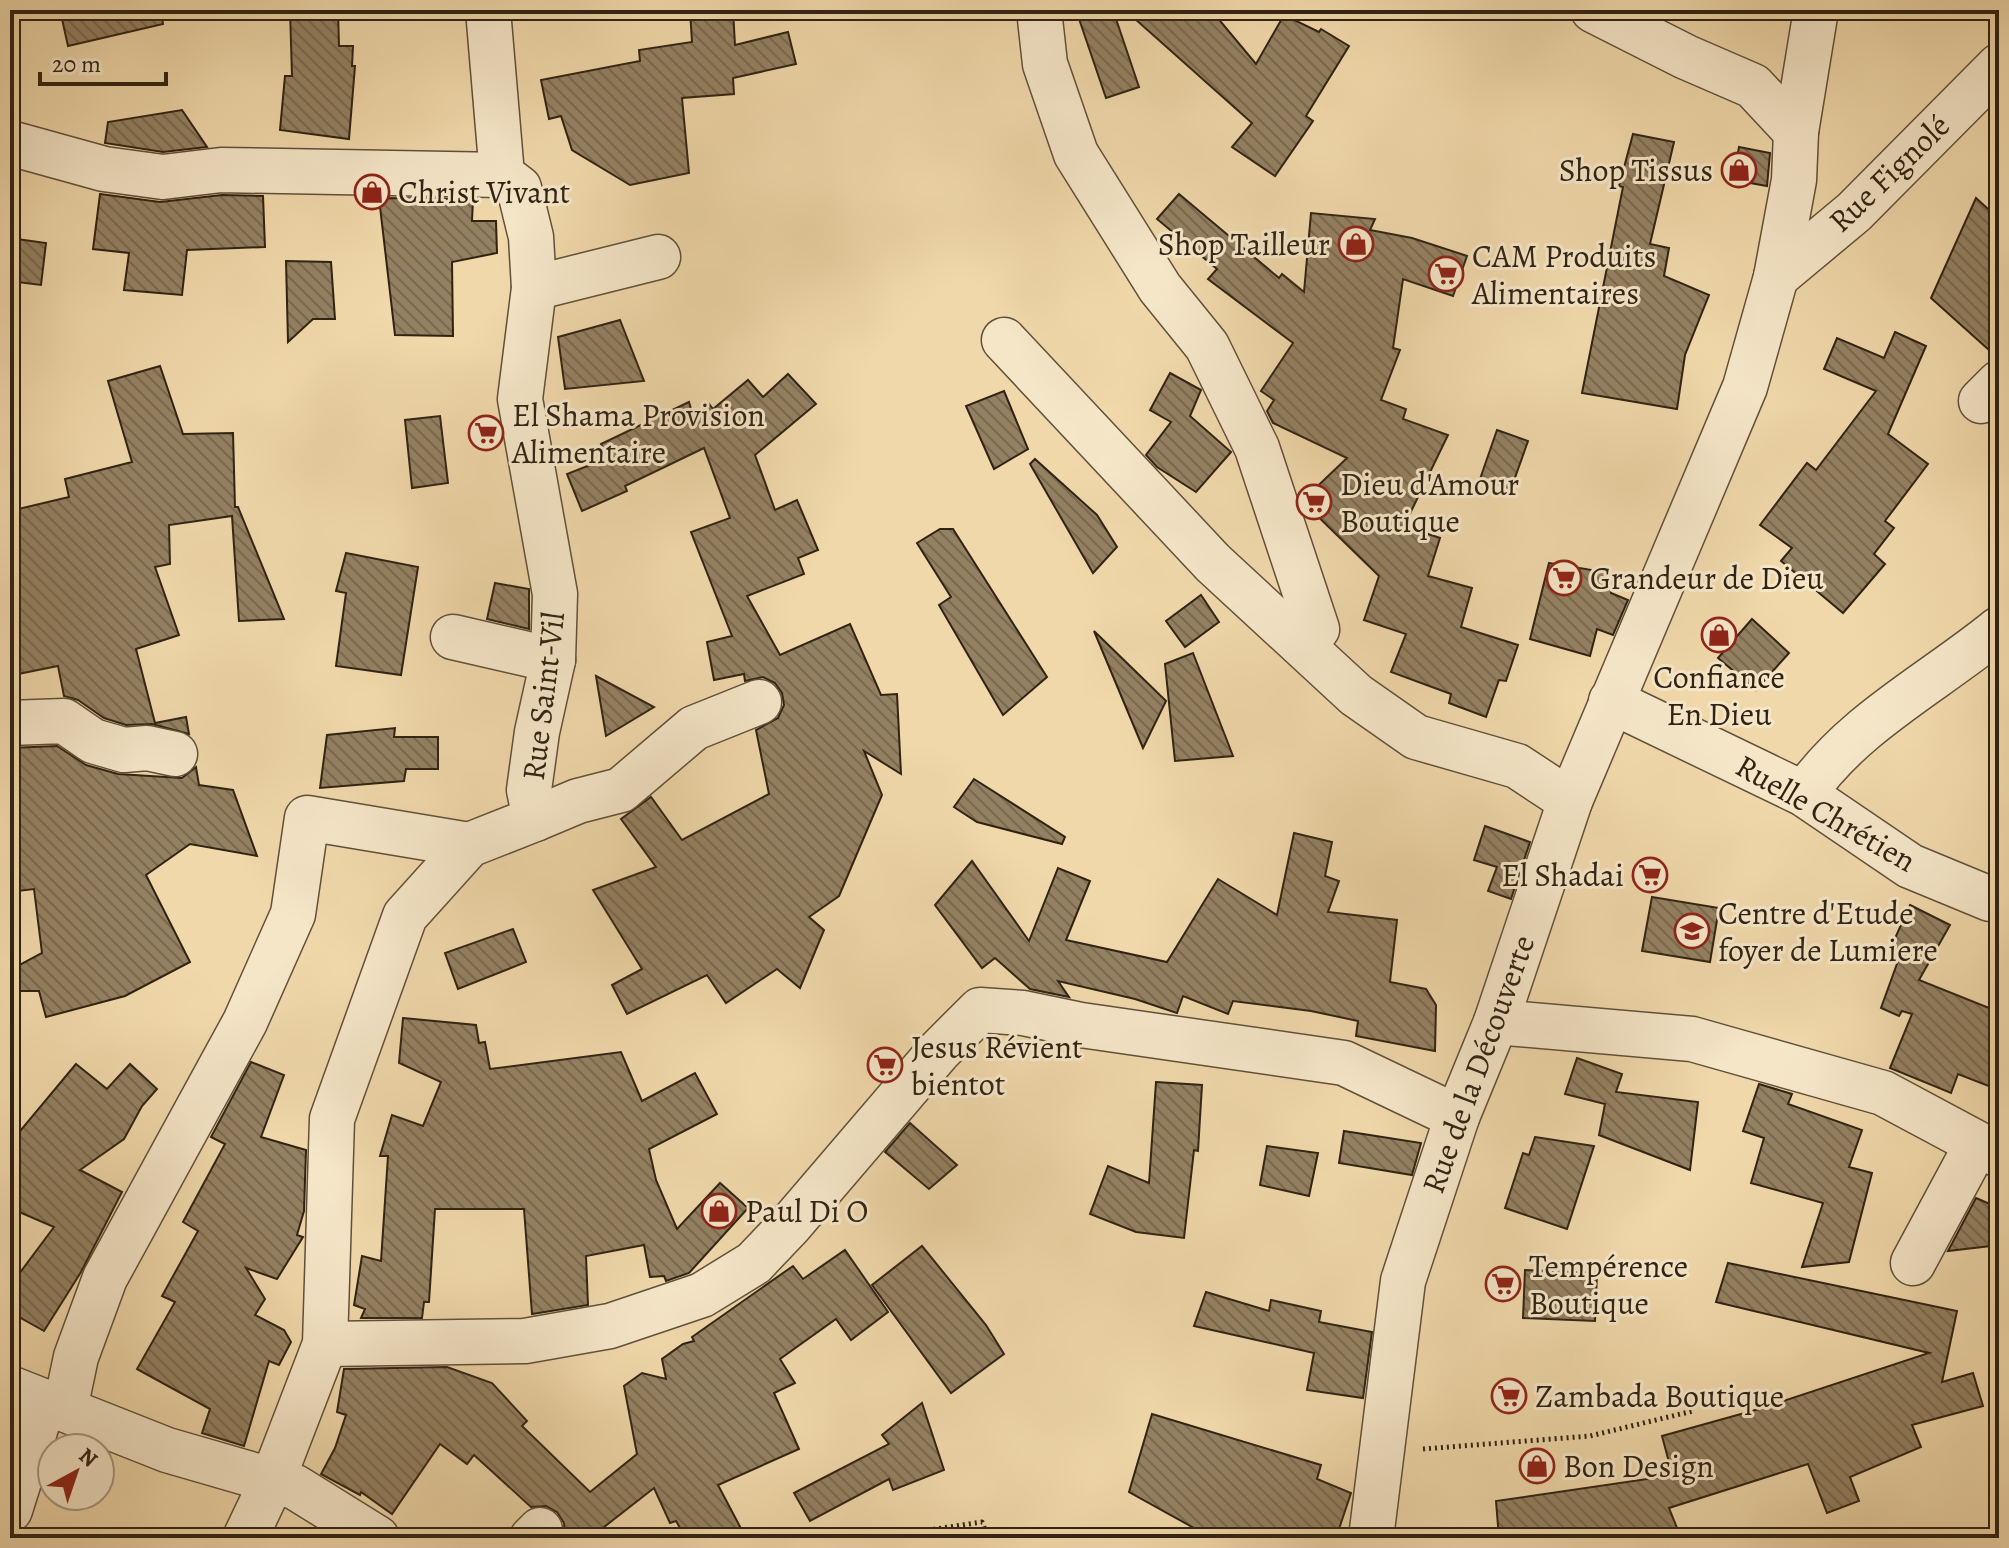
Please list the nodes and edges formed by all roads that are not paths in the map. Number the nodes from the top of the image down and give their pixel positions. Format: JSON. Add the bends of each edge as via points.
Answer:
{"nodes":[{"id":1,"x":488,"y":10,"type":"edge"},
{"id":2,"x":1039,"y":10,"type":"edge"},
{"id":3,"x":1593,"y":10,"type":"edge"},
{"id":4,"x":1816,"y":10,"type":"edge"},
{"id":5,"x":1999,"y":66,"type":"edge"},
{"id":6,"x":1796,"y":132,"type":"junction"},
{"id":7,"x":10,"y":143,"type":"edge"},
{"id":8,"x":502,"y":175,"type":"junction"},
{"id":9,"x":658,"y":257,"type":"dead end"},
{"id":10,"x":1776,"y":277,"type":"junction"},
{"id":11,"x":534,"y":288,"type":"junction"},
{"id":12,"x":1004,"y":340,"type":"dead end"},
{"id":13,"x":1999,"y":629,"type":"edge"},
{"id":14,"x":453,"y":637,"type":"dead end"},
{"id":15,"x":1305,"y":645,"type":"junction"},
{"id":16,"x":553,"y":660,"type":"junction"},
{"id":17,"x":1611,"y":701,"type":"junction"},
{"id":18,"x":759,"y":702,"type":"dead end"},
{"id":19,"x":10,"y":723,"type":"edge"},
{"id":20,"x":175,"y":754,"type":"dead end"},
{"id":21,"x":1804,"y":794,"type":"junction"},
{"id":22,"x":1570,"y":801,"type":"junction"},
{"id":23,"x":535,"y":819,"type":"junction"},
{"id":24,"x":469,"y":845,"type":"junction"},
{"id":25,"x":1999,"y":898,"type":"edge"},
{"id":26,"x":1496,"y":1022,"type":"junction"},
{"id":27,"x":1457,"y":1117,"type":"junction"},
{"id":28,"x":1988,"y":1150,"type":"edge"},
{"id":29,"x":1913,"y":1263,"type":"dead end"},
{"id":30,"x":325,"y":1344,"type":"junction"},
{"id":31,"x":40,"y":1400,"type":"edge"},
{"id":32,"x":273,"y":1479,"type":"junction"},
{"id":33,"x":10,"y":1510,"type":"edge"},
{"id":34,"x":245,"y":1538,"type":"edge"},
{"id":35,"x":377,"y":1538,"type":"edge"},
{"id":36,"x":1371,"y":1538,"type":"edge"}],
"edges":[{"from":1,"to":8,"type":"street","name":"Rue Saint-Vil"},
{"from":2,"to":15,"type":"street","via":[[1045,64],[1076,154],[1160,288],[1207,346],[1257,448],[1317,629]]},
{"from":3,"to":6,"type":"street","via":[[1753,86]]},
{"from":4,"to":6,"type":"street","name":"Rue de la Découverte"},
{"from":5,"to":10,"type":"street","name":"Rue Fignolé","via":[[1854,212]]},
{"from":6,"to":10,"type":"street","name":"Rue de la Découverte","via":[[1794,180]]},
{"from":7,"to":8,"type":"street","via":[[104,169],[163,177],[221,170]]},
{"from":8,"to":11,"type":"street","name":"Rue Saint-Vil","via":[[519,188],[531,237]]},
{"from":9,"to":11,"type":"street"},
{"from":10,"to":17,"type":"street","name":"Rue de la Découverte","via":[[1745,387]]},
{"from":11,"to":16,"type":"street","name":"Rue Saint-Vil","via":[[520,399],[555,594]]},
{"from":12,"to":15,"type":"street","via":[[1213,563]]},
{"from":13,"to":21,"type":"street","via":[[1825,764]]},
{"from":14,"to":16,"type":"street"},
{"from":15,"to":22,"type":"street","via":[[1356,695],[1416,737],[1517,766]]},
{"from":16,"to":23,"type":"street","name":"Rue Saint-Vil","via":[[529,790]]},
{"from":17,"to":21,"type":"street","name":"Ruelle Chrétien"},
{"from":17,"to":22,"type":"street","name":"Rue de la Découverte"},
{"from":18,"to":23,"type":"street","via":[[694,728],[621,790]]},
{"from":19,"to":20,"type":"street","via":[[64,721],[93,741],[124,750]]},
{"from":21,"to":25,"type":"street","name":"Ruelle Chrétien","via":[[1910,866]]},
{"from":22,"to":26,"type":"street","name":"Rue de la Découverte"},
{"from":23,"to":24,"type":"street","name":"Rue Saint-Vil"},
{"from":24,"to":30,"type":"street","name":"Rue Saint-Vil","via":[[405,916],[332,1119]]},
{"from":24,"to":31,"type":"street","via":[[307,818],[293,914],[245,1022],[105,1278],[76,1357]]},
{"from":26,"to":27,"type":"street","name":"Rue de la Découverte"},
{"from":26,"to":28,"type":"street","via":[[1692,1039],[1883,1093]]},
{"from":27,"to":30,"type":"street","via":[[1344,1063],[980,1010],[754,1263],[702,1295],[610,1326],[525,1341]]},
{"from":27,"to":36,"type":"street","name":"Rue de la Découverte","via":[[1403,1281]]},
{"from":28,"to":29,"type":"street"},
{"from":30,"to":32,"type":"street","name":"Rue Saint-Vil"},
{"from":31,"to":32,"type":"street","via":[[167,1450]]},
{"from":31,"to":33,"type":"street"},
{"from":32,"to":34,"type":"street","name":"Rue Saint-Vil"},
{"from":32,"to":35,"type":"street"}]}
